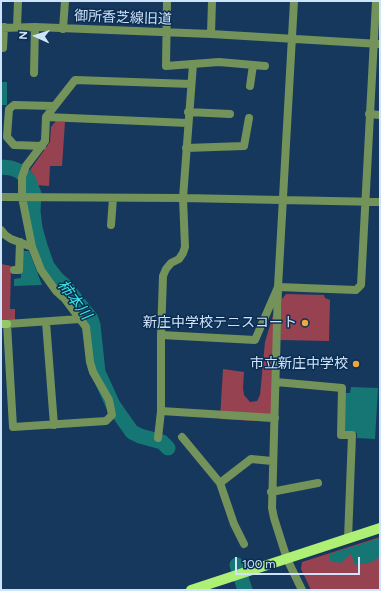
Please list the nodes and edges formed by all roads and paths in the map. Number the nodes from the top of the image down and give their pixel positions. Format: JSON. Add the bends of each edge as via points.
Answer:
{"nodes":[{"id":1,"x":18,"y":1,"type":"edge"},
{"id":2,"x":65,"y":1,"type":"edge"},
{"id":3,"x":167,"y":1,"type":"edge"},
{"id":4,"x":212,"y":1,"type":"edge"},
{"id":5,"x":294,"y":1,"type":"edge"},
{"id":6,"x":376,"y":1,"type":"edge"},
{"id":7,"x":17,"y":27,"type":"junction"},
{"id":8,"x":35,"y":27,"type":"junction"},
{"id":9,"x":3,"y":28,"type":"edge"},
{"id":10,"x":63,"y":29,"type":"junction"},
{"id":11,"x":166,"y":33,"type":"junction"},
{"id":12,"x":211,"y":34,"type":"junction"},
{"id":13,"x":292,"y":38,"type":"junction"},
{"id":14,"x":377,"y":44,"type":"edge"},
{"id":15,"x":3,"y":48,"type":"dead end"},
{"id":16,"x":193,"y":64,"type":"junction"},
{"id":17,"x":253,"y":65,"type":"junction"},
{"id":18,"x":266,"y":66,"type":"dead end"},
{"id":19,"x":34,"y":73,"type":"dead end"},
{"id":20,"x":191,"y":84,"type":"junction"},
{"id":21,"x":250,"y":86,"type":"dead end"},
{"id":22,"x":54,"y":106,"type":"junction"},
{"id":23,"x":188,"y":112,"type":"junction"},
{"id":24,"x":230,"y":114,"type":"dead end"},
{"id":25,"x":369,"y":114,"type":"junction"},
{"id":26,"x":380,"y":115,"type":"edge"},
{"id":27,"x":46,"y":117,"type":"junction"},
{"id":28,"x":249,"y":118,"type":"dead end"},
{"id":29,"x":188,"y":123,"type":"junction"},
{"id":30,"x":42,"y":146,"type":"junction"},
{"id":31,"x":186,"y":148,"type":"junction"},
{"id":32,"x":1,"y":196,"type":"edge"},
{"id":33,"x":25,"y":197,"type":"junction"},
{"id":34,"x":113,"y":198,"type":"junction"},
{"id":35,"x":183,"y":198,"type":"junction"},
{"id":36,"x":282,"y":199,"type":"junction"},
{"id":37,"x":365,"y":201,"type":"junction"},
{"id":38,"x":380,"y":202,"type":"edge"},
{"id":39,"x":111,"y":225,"type":"dead end"},
{"id":40,"x":1,"y":230,"type":"edge"},
{"id":41,"x":20,"y":242,"type":"junction"},
{"id":42,"x":32,"y":247,"type":"junction"},
{"id":43,"x":14,"y":270,"type":"dead end"},
{"id":44,"x":278,"y":287,"type":"junction"},
{"id":45,"x":80,"y":319,"type":"junction"},
{"id":46,"x":46,"y":322,"type":"junction"},
{"id":47,"x":4,"y":324,"type":"edge"},
{"id":48,"x":161,"y":335,"type":"junction"},
{"id":49,"x":276,"y":382,"type":"junction"},
{"id":50,"x":161,"y":411,"type":"junction"},
{"id":51,"x":275,"y":418,"type":"junction"},
{"id":52,"x":54,"y":425,"type":"junction"},
{"id":53,"x":158,"y":438,"type":"dead end"},
{"id":54,"x":182,"y":438,"type":"dead end"},
{"id":55,"x":272,"y":461,"type":"junction"},
{"id":56,"x":220,"y":483,"type":"junction"},
{"id":57,"x":318,"y":484,"type":"dead end"},
{"id":58,"x":272,"y":492,"type":"junction"},
{"id":59,"x":380,"y":528,"type":"edge"},
{"id":60,"x":348,"y":539,"type":"junction"},
{"id":61,"x":244,"y":544,"type":"dead end"},
{"id":62,"x":287,"y":559,"type":"junction"},
{"id":63,"x":191,"y":590,"type":"edge"},
{"id":64,"x":302,"y":590,"type":"edge"}],
"edges":[{"from":1,"to":7,"type":"street"},
{"from":2,"to":10,"type":"street"},
{"from":3,"to":11,"type":"street"},
{"from":4,"to":12,"type":"street"},
{"from":5,"to":13,"type":"street"},
{"from":6,"to":14,"type":"street"},
{"from":7,"to":8,"type":"street","name":"御所香芝線旧道"},
{"from":7,"to":9,"type":"street","name":"御所香芝線旧道"},
{"from":8,"to":10,"type":"street","name":"御所香芝線旧道"},
{"from":8,"to":19,"type":"street"},
{"from":9,"to":15,"type":"street"},
{"from":10,"to":11,"type":"street","name":"御所香芝線旧道"},
{"from":11,"to":12,"type":"street","name":"御所香芝線旧道"},
{"from":11,"to":16,"type":"street","via":[[166,66]]},
{"from":12,"to":13,"type":"street","name":"御所香芝線旧道"},
{"from":13,"to":14,"type":"street","name":"御所香芝線旧道"},
{"from":13,"to":36,"type":"street"},
{"from":14,"to":25,"type":"street"},
{"from":16,"to":17,"type":"street","via":[[219,62]]},
{"from":16,"to":20,"type":"street"},
{"from":17,"to":18,"type":"street"},
{"from":17,"to":21,"type":"street"},
{"from":20,"to":22,"type":"street","via":[[76,80]]},
{"from":20,"to":23,"type":"street"},
{"from":22,"to":27,"type":"street"},
{"from":22,"to":30,"type":"street","via":[[14,105],[8,109],[8,137],[14,145]]},
{"from":23,"to":24,"type":"street"},
{"from":23,"to":29,"type":"street"},
{"from":25,"to":26,"type":"street"},
{"from":25,"to":37,"type":"street"},
{"from":27,"to":29,"type":"street"},
{"from":27,"to":30,"type":"street","via":[[45,141]]},
{"from":28,"to":31,"type":"street","via":[[244,146]]},
{"from":29,"to":31,"type":"street"},
{"from":30,"to":33,"type":"street","via":[[26,166],[22,178]]},
{"from":31,"to":35,"type":"street"},
{"from":32,"to":33,"type":"street"},
{"from":33,"to":34,"type":"street"},
{"from":33,"to":42,"type":"street"},
{"from":34,"to":35,"type":"street"},
{"from":34,"to":39,"type":"street"},
{"from":35,"to":36,"type":"street"},
{"from":35,"to":48,"type":"street","via":[[185,247],[179,259],[166,269],[163,276]]},
{"from":36,"to":37,"type":"street"},
{"from":36,"to":44,"type":"street"},
{"from":37,"to":38,"type":"street"},
{"from":37,"to":44,"type":"street","via":[[361,285],[356,290]]},
{"from":40,"to":41,"type":"street","via":[[11,239]]},
{"from":41,"to":42,"type":"street"},
{"from":41,"to":43,"type":"street","via":[[19,270]]},
{"from":42,"to":45,"type":"street","via":[[48,282]]},
{"from":44,"to":48,"type":"street","via":[[255,340]]},
{"from":44,"to":49,"type":"street"},
{"from":45,"to":46,"type":"street"},
{"from":45,"to":52,"type":"street","via":[[86,327],[93,372],[109,400],[112,415],[106,421]]},
{"from":46,"to":47,"type":"street"},
{"from":46,"to":52,"type":"street"},
{"from":47,"to":52,"type":"street","via":[[13,427]]},
{"from":48,"to":50,"type":"street"},
{"from":49,"to":51,"type":"street"},
{"from":49,"to":60,"type":"street","via":[[342,388],[341,435],[352,435]]},
{"from":50,"to":51,"type":"street"},
{"from":50,"to":53,"type":"street"},
{"from":51,"to":55,"type":"street"},
{"from":54,"to":56,"type":"street"},
{"from":55,"to":56,"type":"street","via":[[250,459]]},
{"from":55,"to":58,"type":"street"},
{"from":56,"to":61,"type":"street"},
{"from":57,"to":58,"type":"street"},
{"from":58,"to":62,"type":"street","via":[[274,518]]},
{"from":59,"to":60,"type":"main road"},
{"from":60,"to":62,"type":"main road"},
{"from":62,"to":63,"type":"main road"},
{"from":62,"to":64,"type":"street"}]}
